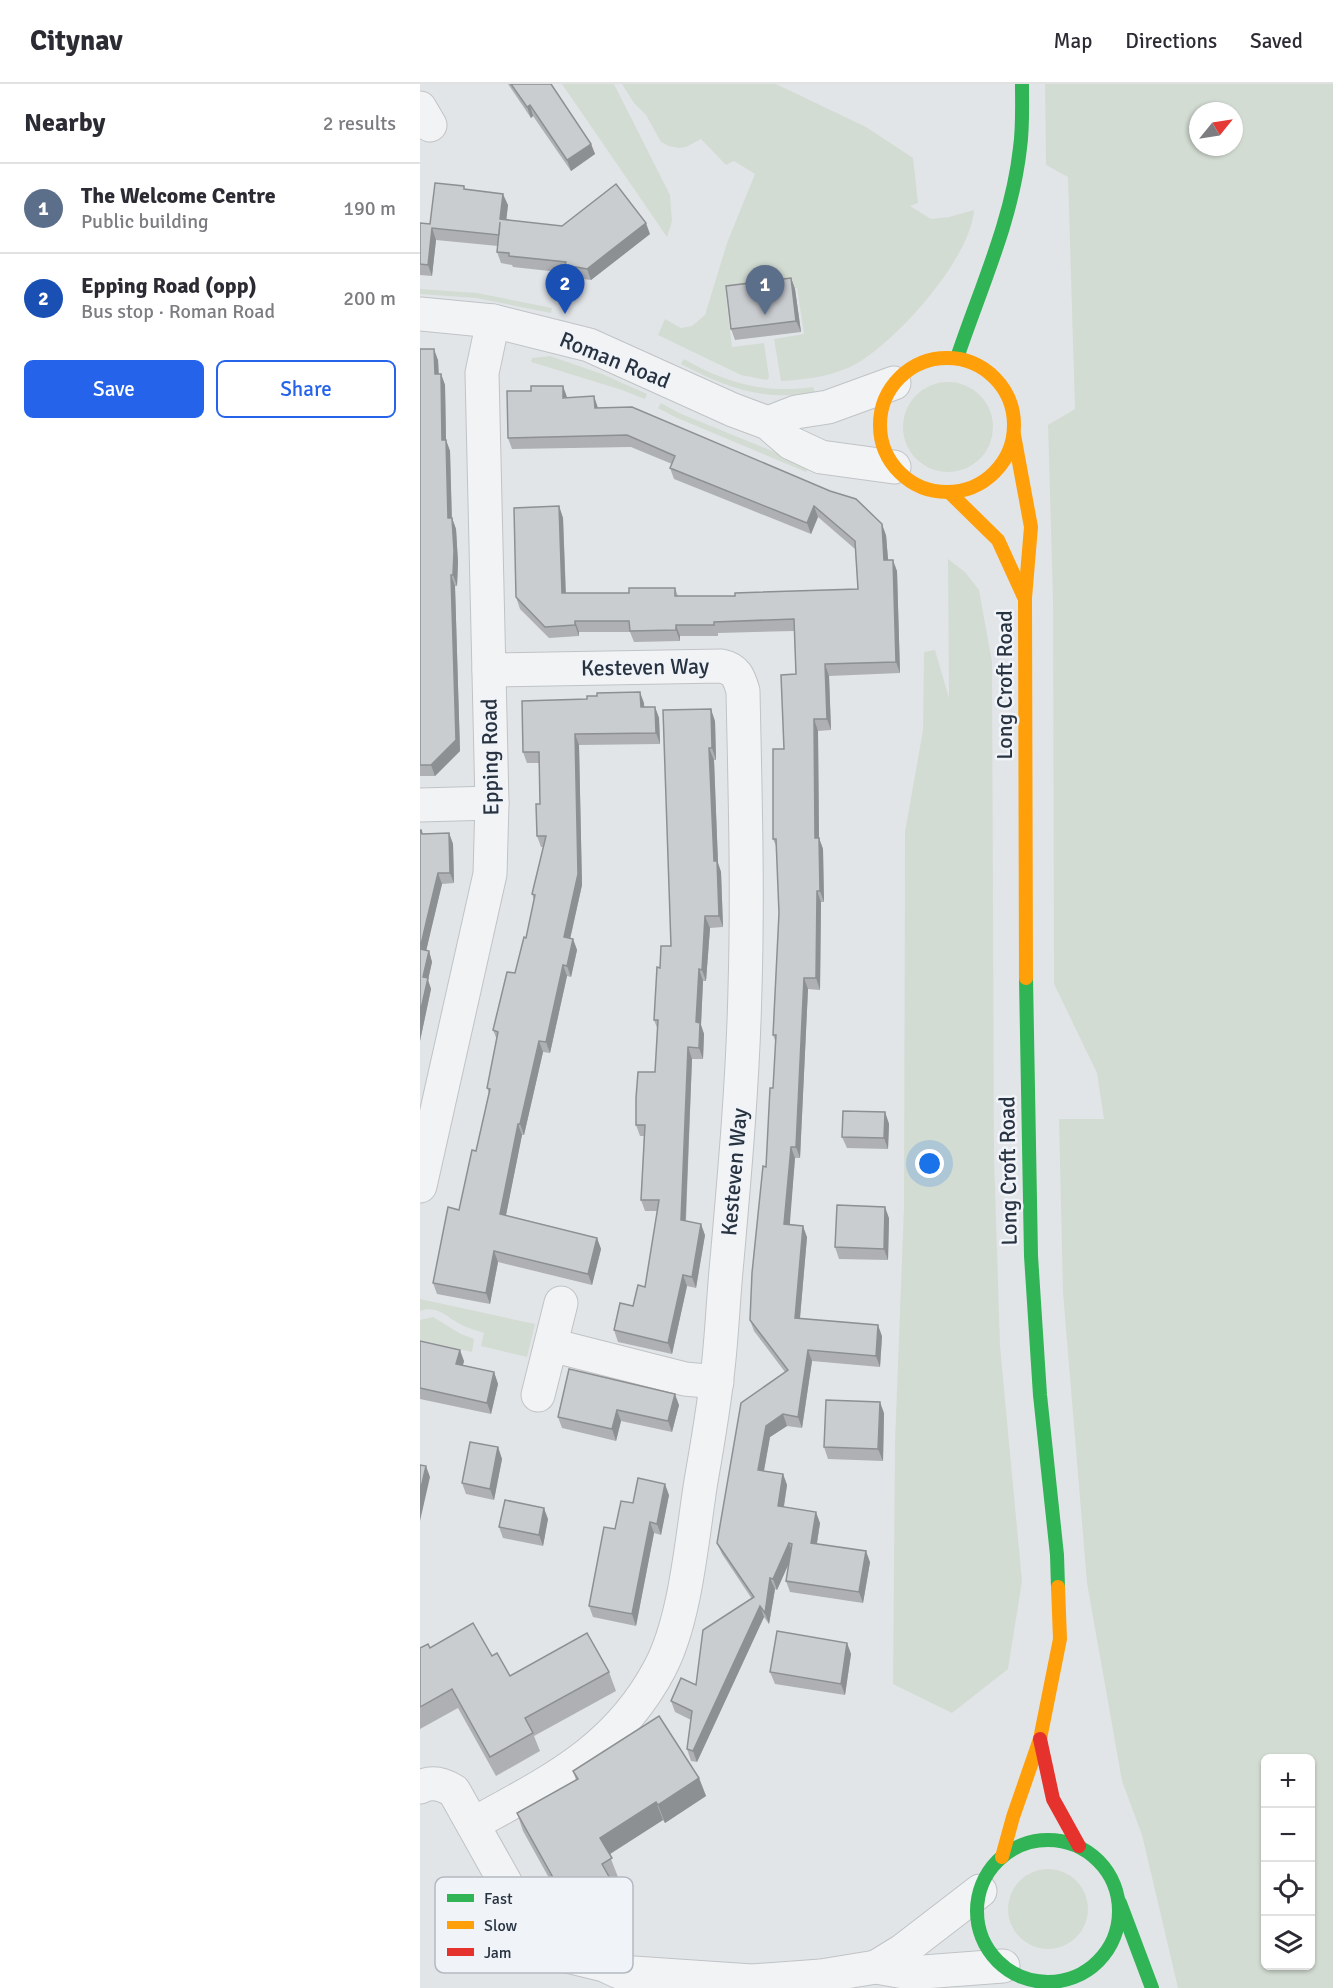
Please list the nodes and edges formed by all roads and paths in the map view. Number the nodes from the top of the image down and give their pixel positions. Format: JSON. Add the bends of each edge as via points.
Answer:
{"nodes":[{"id":1,"x":1022,"y":84,"type":"edge"},
{"id":2,"x":420,"y":314,"type":"edge"},
{"id":3,"x":492,"y":321,"type":"junction"},
{"id":4,"x":957,"y":358,"type":"junction"},
{"id":5,"x":894,"y":383,"type":"junction"},
{"id":6,"x":768,"y":423,"type":"junction"},
{"id":7,"x":1014,"y":435,"type":"junction"},
{"id":8,"x":894,"y":467,"type":"junction"},
{"id":9,"x":950,"y":493,"type":"junction"},
{"id":10,"x":1025,"y":598,"type":"junction"},
{"id":11,"x":489,"y":670,"type":"junction"},
{"id":12,"x":492,"y":803,"type":"junction"},
{"id":13,"x":420,"y":804,"type":"edge"},
{"id":14,"x":420,"y":1186,"type":"edge"},
{"id":15,"x":561,"y":1304,"type":"dead end"},
{"id":16,"x":551,"y":1345,"type":"junction"},
{"id":17,"x":717,"y":1382,"type":"junction"},
{"id":18,"x":538,"y":1395,"type":"dead end"},
{"id":19,"x":1040,"y":1739,"type":"junction"},
{"id":20,"x":420,"y":1787,"type":"edge"},
{"id":21,"x":473,"y":1824,"type":"junction"},
{"id":22,"x":1078,"y":1846,"type":"junction"},
{"id":23,"x":1002,"y":1857,"type":"junction"},
{"id":24,"x":502,"y":1877,"type":"edge"},
{"id":25,"x":980,"y":1891,"type":"junction"},
{"id":26,"x":1118,"y":1899,"type":"junction"},
{"id":27,"x":1003,"y":1966,"type":"junction"},
{"id":28,"x":876,"y":1967,"type":"junction"},
{"id":29,"x":623,"y":1973,"type":"edge"},
{"id":30,"x":661,"y":1982,"type":"edge"},
{"id":31,"x":1062,"y":1985,"type":"edge"},
{"id":32,"x":1152,"y":1988,"type":"edge"}],
"edges":[{"from":1,"to":4,"type":"street","via":[[1019,156],[1006,216]]},
{"from":2,"to":3,"type":"street","name":"Roman Road"},
{"from":3,"to":6,"type":"street","name":"Roman Road","via":[[589,345]]},
{"from":3,"to":11,"type":"street","name":"Epping Road","via":[[482,373]]},
{"from":4,"to":5,"type":"street","via":[[935,358],[912,367]]},
{"from":4,"to":7,"type":"street","via":[[995,378],[1014,414]]},
{"from":5,"to":6,"type":"street"},
{"from":5,"to":8,"type":"street","via":[[883,404],[879,428],[883,449]]},
{"from":6,"to":8,"type":"street","name":"Roman Road","via":[[791,443],[821,457]]},
{"from":7,"to":9,"type":"street","via":[[998,469],[985,481]]},
{"from":7,"to":10,"type":"street","name":"Long Croft Road","via":[[1031,527]]},
{"from":8,"to":9,"type":"street","via":[[910,482]]},
{"from":9,"to":10,"type":"street","name":"Long Croft Road","via":[[998,540]]},
{"from":10,"to":19,"type":"street","name":"Long Croft Road","via":[[1031,1256],[1040,1395],[1057,1555],[1060,1639]]},
{"from":11,"to":12,"type":"street","name":"Epping Road"},
{"from":11,"to":17,"type":"street","name":"Kesteven Way","via":[[721,666],[733,669],[740,679],[744,714],[746,991],[736,1167]]},
{"from":12,"to":13,"type":"street"},
{"from":12,"to":14,"type":"street","name":"Epping Road","via":[[490,874]]},
{"from":15,"to":16,"type":"street"},
{"from":16,"to":17,"type":"street","via":[[685,1379]]},
{"from":16,"to":18,"type":"street"},
{"from":17,"to":21,"type":"street","name":"Kesteven Way","via":[[684,1590],[675,1631],[661,1666],[634,1709],[598,1748],[573,1767]]},
{"from":19,"to":22,"type":"street","name":"Long Croft Road","via":[[1053,1799]]},
{"from":19,"to":23,"type":"street","name":"Long Croft Road"},
{"from":20,"to":21,"type":"street","via":[[443,1784],[454,1791]]},
{"from":21,"to":24,"type":"street"},
{"from":22,"to":23,"type":"street","via":[[1039,1840]]},
{"from":22,"to":26,"type":"street","via":[[1097,1859],[1111,1877]]},
{"from":23,"to":25,"type":"street"},
{"from":25,"to":27,"type":"street","via":[[977,1921],[985,1944]]},
{"from":25,"to":28,"type":"street"},
{"from":26,"to":31,"type":"street","via":[[1119,1922],[1112,1943],[1099,1961]]},
{"from":26,"to":32,"type":"street"},
{"from":27,"to":28,"type":"street","via":[[910,1973]]},
{"from":27,"to":31,"type":"street","via":[[1024,1978]]},
{"from":28,"to":30,"type":"street","via":[[752,1981]]},
{"from":29,"to":30,"type":"street"}]}
